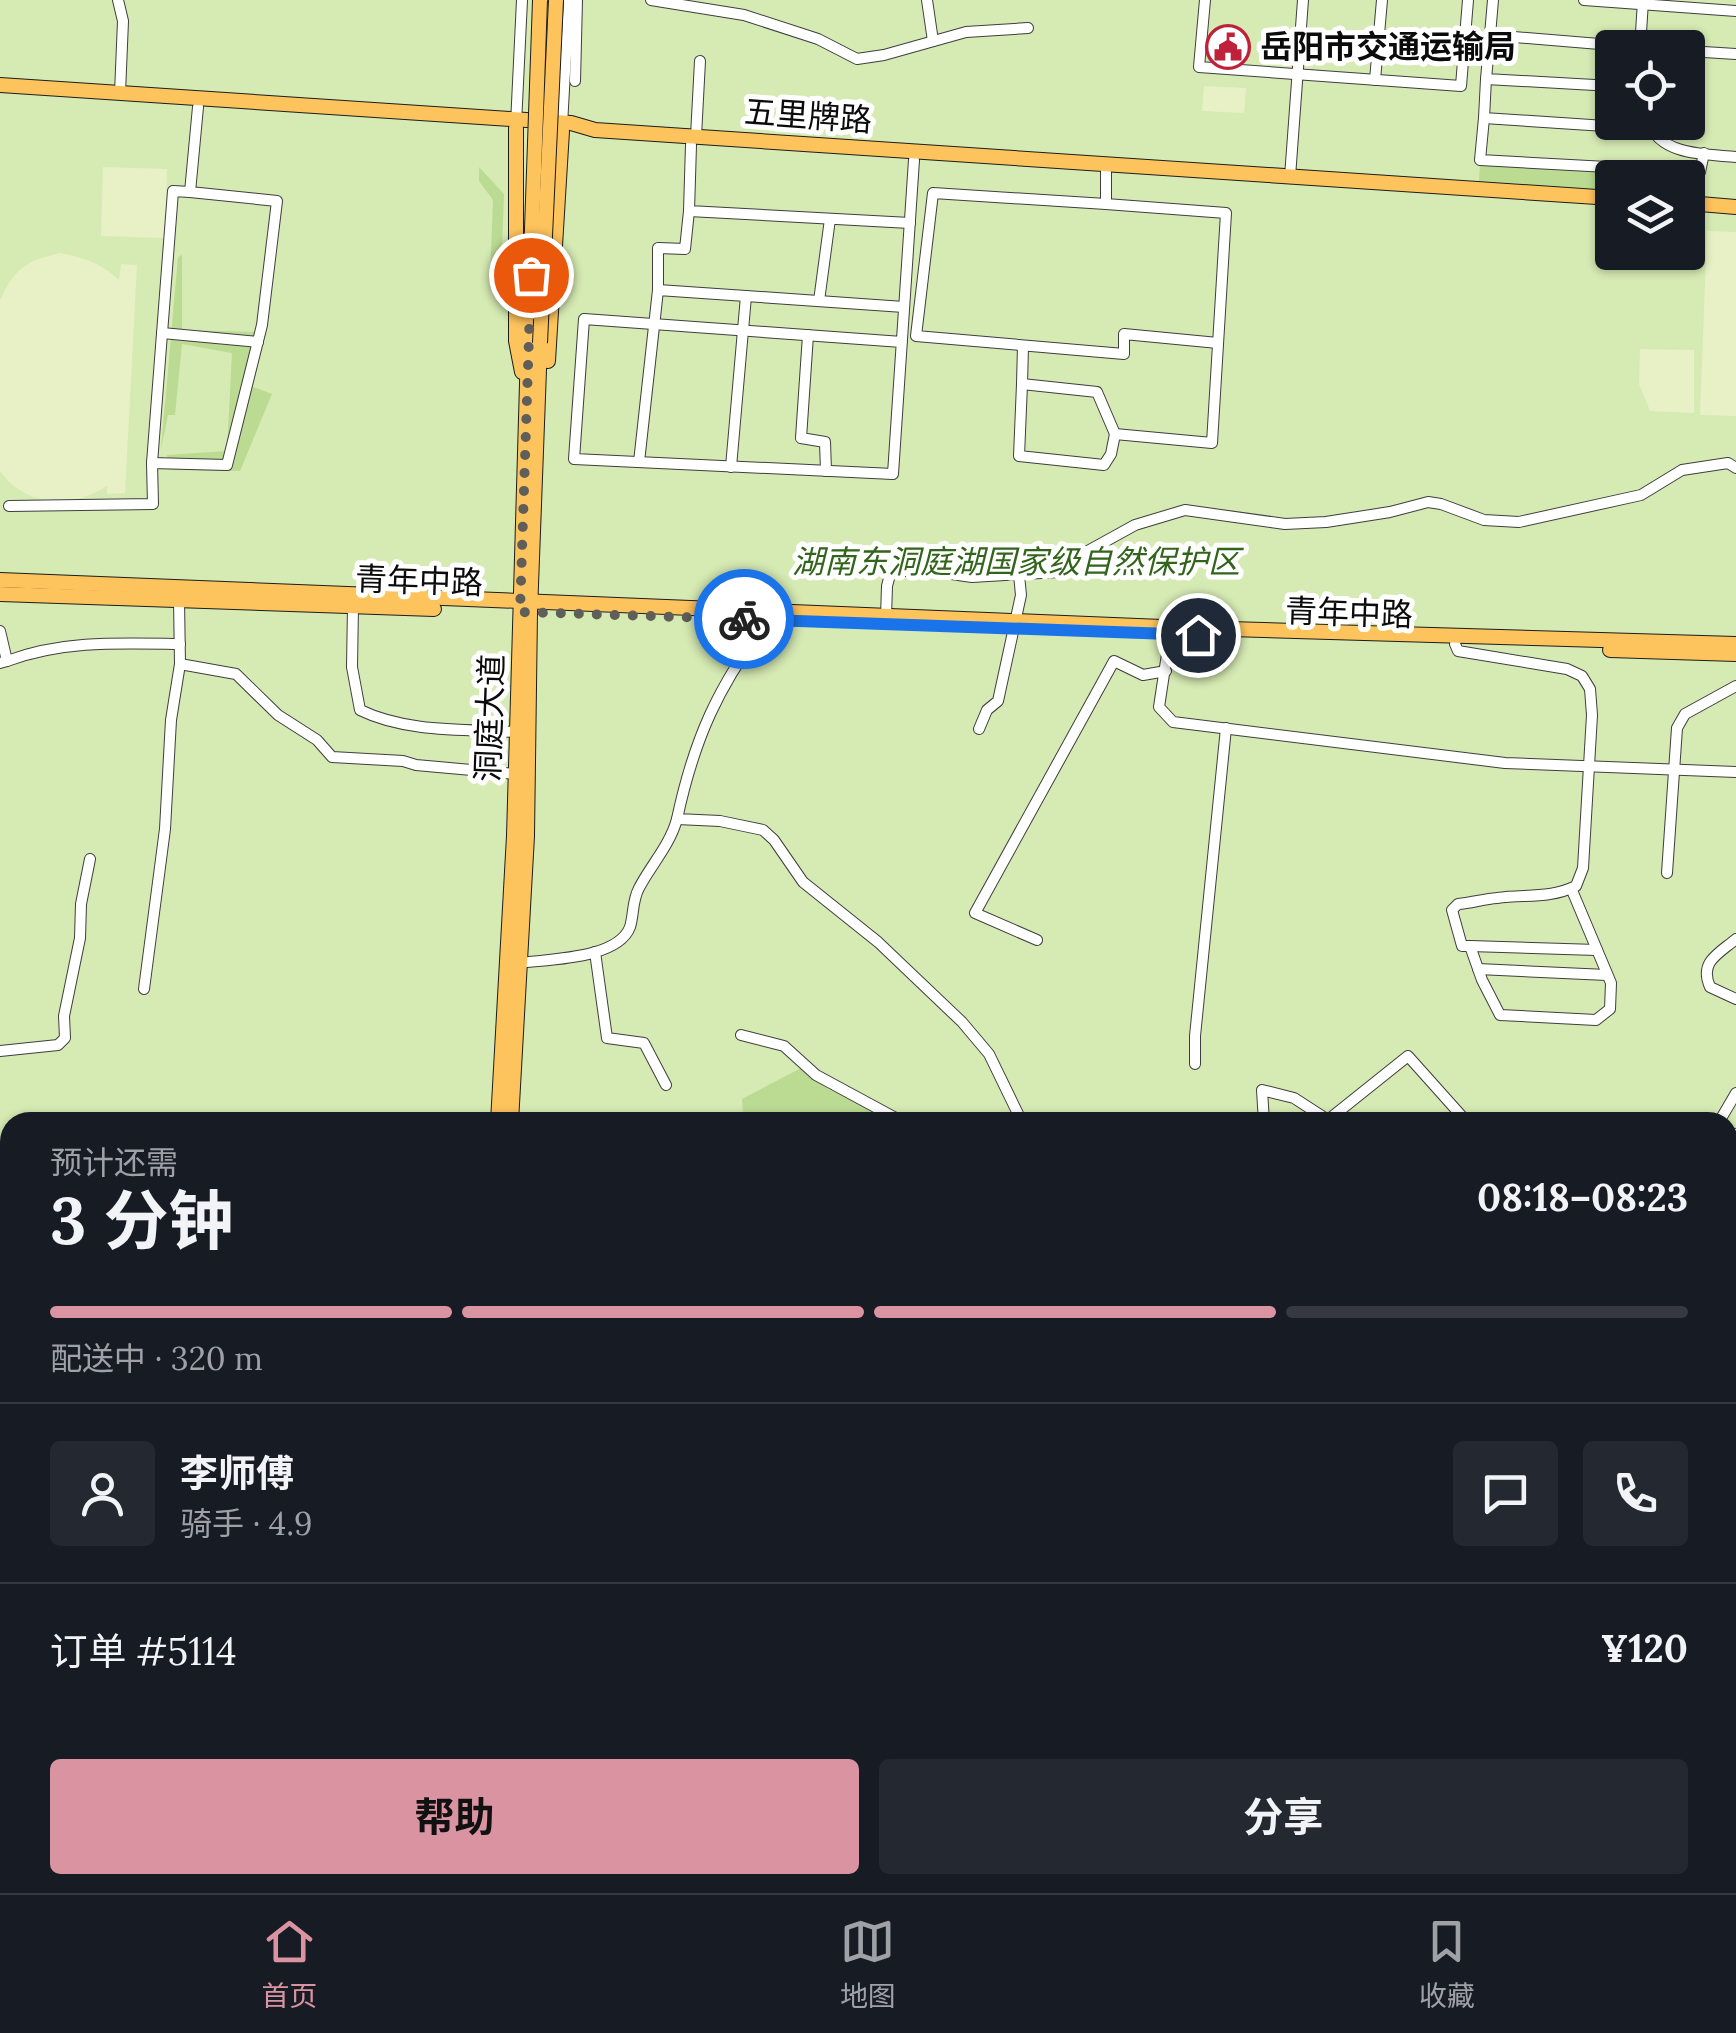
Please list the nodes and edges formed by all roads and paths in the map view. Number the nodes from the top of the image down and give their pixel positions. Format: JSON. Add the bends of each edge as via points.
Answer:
{"nodes":[{"id":1,"x":118,"y":0,"type":"edge"},
{"id":2,"x":522,"y":0,"type":"edge"},
{"id":3,"x":540,"y":0,"type":"edge"},
{"id":4,"x":556,"y":0,"type":"edge"},
{"id":5,"x":573,"y":0,"type":"edge"},
{"id":6,"x":651,"y":0,"type":"edge"},
{"id":7,"x":734,"y":0,"type":"edge"},
{"id":8,"x":927,"y":0,"type":"edge"},
{"id":9,"x":1205,"y":0,"type":"edge"},
{"id":10,"x":1303,"y":0,"type":"edge"},
{"id":11,"x":1382,"y":0,"type":"edge"},
{"id":12,"x":1468,"y":0,"type":"edge"},
{"id":13,"x":1493,"y":0,"type":"edge"},
{"id":14,"x":1584,"y":0,"type":"edge"},
{"id":15,"x":1643,"y":2,"type":"edge"},
{"id":16,"x":1736,"y":11,"type":"edge"},
{"id":17,"x":736,"y":14,"type":"junction"},
{"id":18,"x":1028,"y":28,"type":"dead end"},
{"id":19,"x":1642,"y":30,"type":"edge"},
{"id":20,"x":1490,"y":36,"type":"junction"},
{"id":21,"x":933,"y":41,"type":"junction"},
{"id":22,"x":1595,"y":44,"type":"edge"},
{"id":23,"x":1705,"y":51,"type":"edge"},
{"id":24,"x":1736,"y":54,"type":"edge"},
{"id":25,"x":700,"y":61,"type":"dead end"},
{"id":26,"x":1296,"y":74,"type":"junction"},
{"id":27,"x":1486,"y":79,"type":"junction"},
{"id":28,"x":1375,"y":80,"type":"junction"},
{"id":29,"x":575,"y":81,"type":"dead end"},
{"id":30,"x":0,"y":85,"type":"edge"},
{"id":31,"x":1595,"y":85,"type":"edge"},
{"id":32,"x":120,"y":93,"type":"junction"},
{"id":33,"x":0,"y":94,"type":"edge"},
{"id":34,"x":198,"y":107,"type":"junction"},
{"id":35,"x":1484,"y":118,"type":"junction"},
{"id":36,"x":1595,"y":123,"type":"edge"},
{"id":37,"x":516,"y":124,"type":"junction"},
{"id":38,"x":563,"y":128,"type":"junction"},
{"id":39,"x":1661,"y":140,"type":"edge"},
{"id":40,"x":693,"y":141,"type":"junction"},
{"id":41,"x":1704,"y":153,"type":"junction"},
{"id":42,"x":1736,"y":157,"type":"edge"},
{"id":43,"x":914,"y":160,"type":"junction"},
{"id":44,"x":1106,"y":172,"type":"junction"},
{"id":45,"x":1290,"y":177,"type":"junction"},
{"id":46,"x":190,"y":192,"type":"junction"},
{"id":47,"x":1595,"y":197,"type":"edge"},
{"id":48,"x":1106,"y":204,"type":"junction"},
{"id":49,"x":1595,"y":205,"type":"edge"},
{"id":50,"x":1705,"y":205,"type":"edge"},
{"id":51,"x":1736,"y":207,"type":"edge"},
{"id":52,"x":689,"y":211,"type":"junction"},
{"id":53,"x":1705,"y":212,"type":"edge"},
{"id":54,"x":1736,"y":214,"type":"edge"},
{"id":55,"x":830,"y":219,"type":"junction"},
{"id":56,"x":910,"y":223,"type":"junction"},
{"id":57,"x":658,"y":290,"type":"junction"},
{"id":58,"x":746,"y":296,"type":"junction"},
{"id":59,"x":820,"y":301,"type":"junction"},
{"id":60,"x":904,"y":308,"type":"junction"},
{"id":61,"x":652,"y":322,"type":"junction"},
{"id":62,"x":742,"y":330,"type":"junction"},
{"id":63,"x":162,"y":333,"type":"junction"},
{"id":64,"x":808,"y":335,"type":"junction"},
{"id":65,"x":258,"y":342,"type":"junction"},
{"id":66,"x":902,"y":342,"type":"junction"},
{"id":67,"x":1218,"y":343,"type":"junction"},
{"id":68,"x":1023,"y":346,"type":"junction"},
{"id":69,"x":1022,"y":384,"type":"junction"},
{"id":70,"x":534,"y":398,"type":"junction"},
{"id":71,"x":1116,"y":434,"type":"junction"},
{"id":72,"x":639,"y":462,"type":"junction"},
{"id":73,"x":152,"y":464,"type":"junction"},
{"id":74,"x":731,"y":467,"type":"junction"},
{"id":75,"x":1736,"y":468,"type":"edge"},
{"id":76,"x":826,"y":471,"type":"junction"},
{"id":77,"x":9,"y":506,"type":"dead end"},
{"id":78,"x":1019,"y":574,"type":"junction"},
{"id":79,"x":0,"y":580,"type":"edge"},
{"id":80,"x":0,"y":594,"type":"edge"},
{"id":81,"x":179,"y":600,"type":"junction"},
{"id":82,"x":353,"y":606,"type":"junction"},
{"id":83,"x":526,"y":607,"type":"junction"},
{"id":84,"x":886,"y":617,"type":"junction"},
{"id":85,"x":768,"y":620,"type":"junction"},
{"id":86,"x":1015,"y":625,"type":"junction"},
{"id":87,"x":0,"y":631,"type":"edge"},
{"id":88,"x":1170,"y":641,"type":"dead end"},
{"id":89,"x":180,"y":644,"type":"junction"},
{"id":90,"x":1455,"y":644,"type":"junction"},
{"id":91,"x":1736,"y":644,"type":"edge"},
{"id":92,"x":1736,"y":654,"type":"edge"},
{"id":93,"x":4,"y":662,"type":"edge"},
{"id":94,"x":180,"y":664,"type":"junction"},
{"id":95,"x":1166,"y":670,"type":"junction"},
{"id":96,"x":1736,"y":686,"type":"edge"},
{"id":97,"x":1226,"y":728,"type":"junction"},
{"id":98,"x":979,"y":730,"type":"dead end"},
{"id":99,"x":517,"y":732,"type":"junction"},
{"id":100,"x":1736,"y":772,"type":"edge"},
{"id":101,"x":516,"y":774,"type":"junction"},
{"id":102,"x":677,"y":819,"type":"junction"},
{"id":103,"x":90,"y":858,"type":"dead end"},
{"id":104,"x":1668,"y":873,"type":"dead end"},
{"id":105,"x":1570,"y":888,"type":"junction"},
{"id":106,"x":1037,"y":940,"type":"dead end"},
{"id":107,"x":1736,"y":940,"type":"edge"},
{"id":108,"x":1470,"y":946,"type":"junction"},
{"id":109,"x":1596,"y":950,"type":"junction"},
{"id":110,"x":595,"y":952,"type":"junction"},
{"id":111,"x":520,"y":963,"type":"junction"},
{"id":112,"x":1478,"y":969,"type":"junction"},
{"id":113,"x":1607,"y":974,"type":"junction"},
{"id":114,"x":144,"y":989,"type":"dead end"},
{"id":115,"x":1736,"y":999,"type":"edge"},
{"id":116,"x":741,"y":1034,"type":"dead end"},
{"id":117,"x":0,"y":1051,"type":"edge"},
{"id":118,"x":1195,"y":1064,"type":"dead end"},
{"id":119,"x":666,"y":1085,"type":"dead end"},
{"id":120,"x":499,"y":1112,"type":"edge"},
{"id":121,"x":513,"y":1112,"type":"edge"},
{"id":122,"x":884,"y":1112,"type":"edge"},
{"id":123,"x":1017,"y":1112,"type":"edge"},
{"id":124,"x":1263,"y":1112,"type":"edge"},
{"id":125,"x":1315,"y":1112,"type":"edge"},
{"id":126,"x":1340,"y":1112,"type":"edge"},
{"id":127,"x":1458,"y":1112,"type":"edge"}],
"edges":[{"from":1,"to":32,"type":"street"},
{"from":2,"to":37,"type":"street"},
{"from":3,"to":70,"type":"main road","name":"洞庭大道","bridge":true,"via":[[529,314]]},
{"from":4,"to":70,"type":"main road","name":"洞庭大道","bridge":true},
{"from":5,"to":29,"type":"street"},
{"from":5,"to":38,"type":"street"},
{"from":6,"to":17,"type":"street"},
{"from":7,"to":17,"type":"street"},
{"from":8,"to":21,"type":"street"},
{"from":9,"to":26,"type":"street","via":[[1199,67]]},
{"from":10,"to":26,"type":"street"},
{"from":11,"to":28,"type":"street"},
{"from":12,"to":28,"type":"street","via":[[1461,86]]},
{"from":13,"to":20,"type":"street"},
{"from":14,"to":15,"type":"street"},
{"from":15,"to":16,"type":"street"},
{"from":15,"to":19,"type":"street"},
{"from":17,"to":21,"type":"street","via":[[818,39],[857,59]]},
{"from":18,"to":21,"type":"street"},
{"from":20,"to":22,"type":"street"},
{"from":20,"to":27,"type":"street"},
{"from":23,"to":24,"type":"street"},
{"from":25,"to":40,"type":"street"},
{"from":26,"to":28,"type":"street"},
{"from":26,"to":45,"type":"street"},
{"from":27,"to":31,"type":"street"},
{"from":27,"to":35,"type":"street"},
{"from":30,"to":32,"type":"main road","name":"五里牌路"},
{"from":32,"to":37,"type":"main road","name":"五里牌路"},
{"from":33,"to":34,"type":"main road","name":"五里牌路"},
{"from":34,"to":37,"type":"main road","name":"五里牌路"},
{"from":34,"to":46,"type":"street"},
{"from":35,"to":36,"type":"street"},
{"from":35,"to":41,"type":"street","via":[[1480,160],[1700,172]]},
{"from":37,"to":38,"type":"main road","name":"五里牌路"},
{"from":37,"to":70,"type":"main road","via":[[516,342]]},
{"from":38,"to":40,"type":"main road","name":"五里牌路"},
{"from":38,"to":40,"type":"main road","name":"五里牌路","via":[[595,138]]},
{"from":38,"to":70,"type":"main road","via":[[550,350]]},
{"from":39,"to":41,"type":"street"},
{"from":40,"to":43,"type":"main road","name":"五里牌路"},
{"from":40,"to":45,"type":"main road","name":"五里牌路"},
{"from":40,"to":52,"type":"street"},
{"from":41,"to":42,"type":"street"},
{"from":43,"to":44,"type":"main road","name":"五里牌路"},
{"from":43,"to":56,"type":"street"},
{"from":44,"to":48,"type":"street"},
{"from":44,"to":49,"type":"main road","name":"五里牌路"},
{"from":45,"to":47,"type":"main road","name":"五里牌路"},
{"from":46,"to":63,"type":"street","via":[[173,191]]},
{"from":46,"to":65,"type":"street","via":[[277,201]]},
{"from":48,"to":67,"type":"street","via":[[1226,213]]},
{"from":48,"to":68,"type":"street","via":[[933,193],[916,336]]},
{"from":50,"to":51,"type":"main road"},
{"from":52,"to":55,"type":"street"},
{"from":52,"to":57,"type":"street","via":[[685,249],[658,248]]},
{"from":53,"to":54,"type":"main road"},
{"from":55,"to":56,"type":"street"},
{"from":55,"to":59,"type":"street"},
{"from":56,"to":60,"type":"street"},
{"from":57,"to":58,"type":"street"},
{"from":57,"to":61,"type":"street"},
{"from":58,"to":59,"type":"street"},
{"from":58,"to":62,"type":"street"},
{"from":59,"to":60,"type":"street"},
{"from":60,"to":66,"type":"street"},
{"from":61,"to":62,"type":"street"},
{"from":61,"to":72,"type":"street"},
{"from":61,"to":72,"type":"street","via":[[584,319],[574,459]]},
{"from":62,"to":64,"type":"street"},
{"from":62,"to":74,"type":"street"},
{"from":63,"to":65,"type":"street"},
{"from":63,"to":73,"type":"street"},
{"from":64,"to":66,"type":"street"},
{"from":64,"to":76,"type":"street","via":[[802,438],[825,442]]},
{"from":65,"to":73,"type":"street","via":[[226,465]]},
{"from":66,"to":76,"type":"street","via":[[893,474]]},
{"from":67,"to":68,"type":"street","via":[[1124,334],[1124,354]]},
{"from":67,"to":71,"type":"street","via":[[1212,443]]},
{"from":68,"to":69,"type":"street"},
{"from":69,"to":71,"type":"street","via":[[1097,392]]},
{"from":69,"to":71,"type":"street","via":[[1019,456],[1104,465]]},
{"from":70,"to":83,"type":"main road","name":"洞庭大道"},
{"from":72,"to":74,"type":"street"},
{"from":73,"to":77,"type":"street","via":[[153,504]]},
{"from":74,"to":76,"type":"street"},
{"from":75,"to":78,"type":"street","via":[[1728,463],[1682,470],[1641,496],[1520,522],[1484,520],[1428,502],[1285,524],[1186,510],[1135,525],[1058,572]]},
{"from":78,"to":84,"type":"street","via":[[891,571]]},
{"from":78,"to":86,"type":"street"},
{"from":79,"to":83,"type":"main road","name":"青年中路"},
{"from":80,"to":81,"type":"main road","name":"青年中路"},
{"from":81,"to":82,"type":"main road","name":"青年中路"},
{"from":81,"to":89,"type":"street"},
{"from":82,"to":83,"type":"main road","name":"青年中路"},
{"from":82,"to":99,"type":"street","via":[[352,668],[360,710],[403,724]]},
{"from":83,"to":84,"type":"main road"},
{"from":83,"to":85,"type":"main road","name":"青年中路"},
{"from":83,"to":99,"type":"main road","name":"洞庭大道"},
{"from":83,"to":111,"type":"main road","name":"洞庭大道"},
{"from":84,"to":86,"type":"main road"},
{"from":85,"to":86,"type":"main road","name":"青年中路"},
{"from":85,"to":102,"type":"street","via":[[712,707]]},
{"from":86,"to":90,"type":"main road","name":"青年中路"},
{"from":86,"to":91,"type":"main road"},
{"from":86,"to":98,"type":"street","via":[[998,701]]},
{"from":87,"to":93,"type":"street"},
{"from":88,"to":95,"type":"street"},
{"from":89,"to":93,"type":"street","via":[[68,645]]},
{"from":89,"to":94,"type":"street"},
{"from":90,"to":92,"type":"main road","name":"青年中路"},
{"from":90,"to":105,"type":"street","via":[[1458,651],[1567,669],[1590,689],[1583,868]]},
{"from":94,"to":101,"type":"street","via":[[236,674],[332,757]]},
{"from":94,"to":114,"type":"street"},
{"from":95,"to":97,"type":"street","via":[[1158,707],[1173,722]]},
{"from":95,"to":106,"type":"street","via":[[1143,675],[1114,661],[975,914]]},
{"from":96,"to":104,"type":"street","via":[[1684,714],[1676,728]]},
{"from":97,"to":100,"type":"street","via":[[1505,762]]},
{"from":97,"to":118,"type":"street"},
{"from":99,"to":101,"type":"main road","name":"洞庭大道"},
{"from":101,"to":120,"type":"main road","name":"洞庭大道"},
{"from":102,"to":110,"type":"street","via":[[636,893],[630,926],[621,940]]},
{"from":102,"to":123,"type":"street","via":[[762,830],[774,840],[803,882],[962,1022],[988,1054]]},
{"from":103,"to":117,"type":"street","via":[[65,1038]]},
{"from":105,"to":108,"type":"street","via":[[1458,904],[1452,910],[1462,946]]},
{"from":105,"to":109,"type":"street"},
{"from":107,"to":115,"type":"street","via":[[1708,962],[1704,975],[1710,988]]},
{"from":108,"to":109,"type":"street"},
{"from":108,"to":112,"type":"street"},
{"from":109,"to":113,"type":"street"},
{"from":110,"to":111,"type":"street"},
{"from":110,"to":119,"type":"street","via":[[607,1038],[644,1043]]},
{"from":111,"to":121,"type":"main road","name":"洞庭大道"},
{"from":112,"to":113,"type":"street"},
{"from":112,"to":113,"type":"street","via":[[1500,1015],[1596,1020],[1610,1009]]},
{"from":116,"to":122,"type":"street","via":[[784,1046],[816,1075]]},
{"from":124,"to":125,"type":"street","via":[[1262,1090]]},
{"from":126,"to":127,"type":"street","via":[[1408,1056]]}]}
